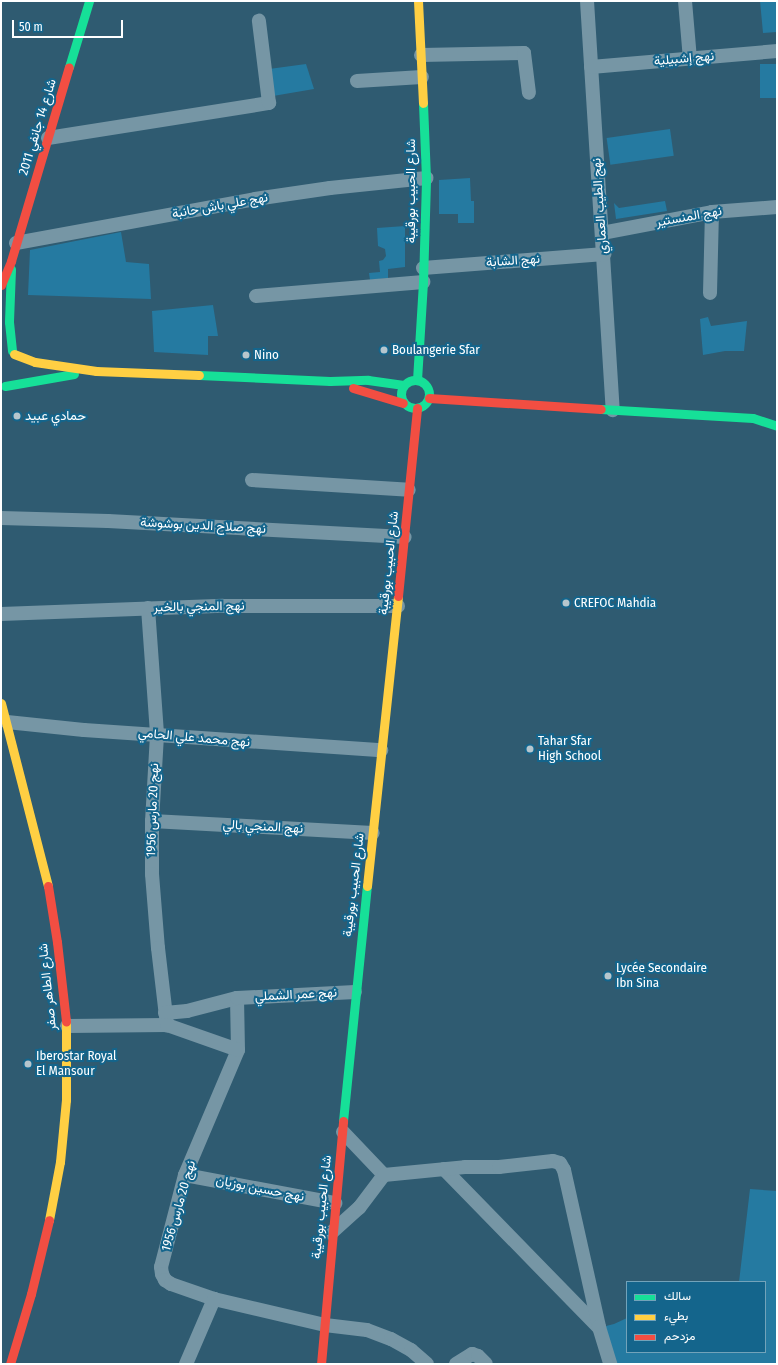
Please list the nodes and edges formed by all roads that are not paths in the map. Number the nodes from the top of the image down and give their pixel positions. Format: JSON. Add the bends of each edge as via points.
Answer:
{"nodes":[{"id":1,"x":89,"y":1,"type":"edge"},
{"id":2,"x":418,"y":1,"type":"edge"},
{"id":3,"x":587,"y":1,"type":"edge"},
{"id":4,"x":685,"y":1,"type":"edge"},
{"id":5,"x":259,"y":21,"type":"dead end"},
{"id":6,"x":777,"y":51,"type":"edge"},
{"id":7,"x":421,"y":55,"type":"junction"},
{"id":8,"x":690,"y":59,"type":"junction"},
{"id":9,"x":591,"y":67,"type":"junction"},
{"id":10,"x":422,"y":77,"type":"junction"},
{"id":11,"x":357,"y":81,"type":"dead end"},
{"id":12,"x":529,"y":93,"type":"dead end"},
{"id":13,"x":48,"y":138,"type":"junction"},
{"id":14,"x":426,"y":178,"type":"junction"},
{"id":15,"x":777,"y":207,"type":"edge"},
{"id":16,"x":712,"y":212,"type":"junction"},
{"id":17,"x":602,"y":233,"type":"junction"},
{"id":18,"x":16,"y":244,"type":"junction"},
{"id":19,"x":604,"y":254,"type":"junction"},
{"id":20,"x":11,"y":261,"type":"junction"},
{"id":21,"x":423,"y":268,"type":"junction"},
{"id":22,"x":423,"y":282,"type":"junction"},
{"id":23,"x":1,"y":285,"type":"edge"},
{"id":24,"x":710,"y":293,"type":"dead end"},
{"id":25,"x":256,"y":296,"type":"dead end"},
{"id":26,"x":1,"y":342,"type":"edge"},
{"id":27,"x":13,"y":353,"type":"junction"},
{"id":28,"x":96,"y":371,"type":"junction"},
{"id":29,"x":416,"y":380,"type":"junction"},
{"id":30,"x":330,"y":381,"type":"junction"},
{"id":31,"x":404,"y":385,"type":"junction"},
{"id":32,"x":2,"y":388,"type":"edge"},
{"id":33,"x":429,"y":398,"type":"junction"},
{"id":34,"x":403,"y":402,"type":"junction"},
{"id":35,"x":417,"y":408,"type":"junction"},
{"id":36,"x":613,"y":410,"type":"junction"},
{"id":37,"x":771,"y":414,"type":"dead end"},
{"id":38,"x":753,"y":418,"type":"junction"},
{"id":39,"x":777,"y":426,"type":"edge"},
{"id":40,"x":252,"y":480,"type":"dead end"},
{"id":41,"x":409,"y":490,"type":"junction"},
{"id":42,"x":1,"y":518,"type":"edge"},
{"id":43,"x":405,"y":537,"type":"junction"},
{"id":44,"x":398,"y":606,"type":"junction"},
{"id":45,"x":148,"y":608,"type":"junction"},
{"id":46,"x":1,"y":614,"type":"edge"},
{"id":47,"x":1,"y":703,"type":"edge"},
{"id":48,"x":6,"y":722,"type":"junction"},
{"id":49,"x":157,"y":734,"type":"junction"},
{"id":50,"x":381,"y":750,"type":"junction"},
{"id":51,"x":152,"y":821,"type":"junction"},
{"id":52,"x":374,"y":833,"type":"junction"},
{"id":53,"x":355,"y":992,"type":"junction"},
{"id":54,"x":237,"y":998,"type":"junction"},
{"id":55,"x":166,"y":1019,"type":"junction"},
{"id":56,"x":67,"y":1026,"type":"junction"},
{"id":57,"x":238,"y":1050,"type":"junction"},
{"id":58,"x":343,"y":1132,"type":"junction"},
{"id":59,"x":444,"y":1169,"type":"junction"},
{"id":60,"x":384,"y":1175,"type":"junction"},
{"id":61,"x":185,"y":1176,"type":"junction"},
{"id":62,"x":335,"y":1204,"type":"junction"},
{"id":63,"x":331,"y":1233,"type":"junction"},
{"id":64,"x":214,"y":1299,"type":"junction"},
{"id":65,"x":325,"y":1325,"type":"junction"},
{"id":66,"x":599,"y":1327,"type":"junction"},
{"id":67,"x":10,"y":1364,"type":"edge"},
{"id":68,"x":186,"y":1364,"type":"edge"},
{"id":69,"x":321,"y":1364,"type":"edge"},
{"id":70,"x":427,"y":1364,"type":"edge"},
{"id":71,"x":456,"y":1364,"type":"edge"},
{"id":72,"x":486,"y":1364,"type":"edge"},
{"id":73,"x":610,"y":1364,"type":"edge"}],
"edges":[{"from":1,"to":13,"type":"main road","name":"شارع 14 جانفي 2011"},
{"from":2,"to":7,"type":"main road","name":"شارع الحبيب بورقيبة"},
{"from":3,"to":9,"type":"street","name":"نهج الطيب العماري"},
{"from":4,"to":8,"type":"street"},
{"from":5,"to":13,"type":"street","via":[[269,103]]},
{"from":6,"to":8,"type":"street","name":"نهج إشبيلية"},
{"from":7,"to":10,"type":"main road","name":"شارع الحبيب بورقيبة"},
{"from":7,"to":12,"type":"street","via":[[524,53]]},
{"from":8,"to":9,"type":"street","name":"نهج إشبيلية"},
{"from":9,"to":17,"type":"street","name":"نهج الطيب العماري"},
{"from":10,"to":11,"type":"street"},
{"from":10,"to":14,"type":"main road","name":"شارع الحبيب بورقيبة"},
{"from":13,"to":18,"type":"main road","name":"شارع 14 جانفي 2011"},
{"from":14,"to":18,"type":"street","name":"نهج علي باش حانبة","via":[[255,199]]},
{"from":14,"to":21,"type":"main road","name":"شارع الحبيب بورقيبة"},
{"from":15,"to":16,"type":"street","name":"نهج المنستير"},
{"from":16,"to":17,"type":"street","name":"نهج المنستير"},
{"from":16,"to":24,"type":"street"},
{"from":17,"to":19,"type":"street","name":"نهج الطيب العماري"},
{"from":18,"to":20,"type":"main road","name":"شارع 14 جانفي 2011"},
{"from":19,"to":21,"type":"street","name":"نهج الشابة"},
{"from":19,"to":36,"type":"street","name":"نهج الطيب العماري"},
{"from":20,"to":23,"type":"main road","name":"شارع 14 جانفي 2011"},
{"from":20,"to":27,"type":"main road","name":"شارع 14 جانفي 2011","via":[[9,322]]},
{"from":21,"to":22,"type":"main road","name":"شارع الحبيب بورقيبة"},
{"from":22,"to":25,"type":"street"},
{"from":22,"to":29,"type":"main road","name":"شارع الحبيب بورقيبة"},
{"from":26,"to":27,"type":"main road"},
{"from":27,"to":28,"type":"main road","via":[[35,362]]},
{"from":27,"to":32,"type":"main road","name":"شارع 14 جانفي 2011","via":[[15,371]]},
{"from":28,"to":30,"type":"main road"},
{"from":28,"to":32,"type":"main road"},
{"from":29,"to":31,"type":"main road"},
{"from":29,"to":33,"type":"main road","via":[[428,388]]},
{"from":30,"to":31,"type":"main road","via":[[368,380]]},
{"from":30,"to":34,"type":"main road"},
{"from":31,"to":34,"type":"main road","via":[[401,393]]},
{"from":33,"to":35,"type":"main road","via":[[424,405]]},
{"from":33,"to":36,"type":"main road"},
{"from":34,"to":35,"type":"main road","via":[[409,407]]},
{"from":35,"to":41,"type":"main road","name":"شارع الحبيب بورقيبة"},
{"from":36,"to":38,"type":"main road"},
{"from":37,"to":38,"type":"main road"},
{"from":38,"to":39,"type":"main road"},
{"from":40,"to":41,"type":"street"},
{"from":41,"to":43,"type":"main road","name":"شارع الحبيب بورقيبة"},
{"from":42,"to":43,"type":"street","name":"نهج صلاح الدين بوشوشة","via":[[108,521]]},
{"from":43,"to":44,"type":"main road","name":"شارع الحبيب بورقيبة"},
{"from":44,"to":45,"type":"street","name":"نهج المنجي بالخير"},
{"from":44,"to":50,"type":"main road","name":"شارع الحبيب بورقيبة"},
{"from":45,"to":46,"type":"street","name":"نهج المنجي بالخير"},
{"from":45,"to":49,"type":"street","name":"نهج 20 مارس 1956"},
{"from":47,"to":48,"type":"main road","name":"شارع الطاهر صفر"},
{"from":48,"to":49,"type":"street","name":"نهج محمد علي الحامي"},
{"from":48,"to":56,"type":"main road","name":"شارع الطاهر صفر","via":[[46,876]]},
{"from":49,"to":50,"type":"street","name":"نهج محمد علي الحامي"},
{"from":49,"to":51,"type":"street","name":"نهج 20 مارس 1956"},
{"from":50,"to":52,"type":"main road","name":"شارع الحبيب بورقيبة"},
{"from":51,"to":52,"type":"street","name":"نهج المنجي بالي"},
{"from":51,"to":55,"type":"street","name":"نهج 20 مارس 1956","via":[[152,874]]},
{"from":52,"to":53,"type":"main road","name":"شارع الحبيب بورقيبة"},
{"from":53,"to":54,"type":"street","name":"نهج عمر الشملي"},
{"from":53,"to":58,"type":"main road","name":"شارع الحبيب بورقيبة"},
{"from":54,"to":55,"type":"street"},
{"from":54,"to":57,"type":"street","name":"نهج 20 مارس 1956"},
{"from":55,"to":56,"type":"street"},
{"from":55,"to":57,"type":"street"},
{"from":56,"to":67,"type":"main road","name":"شارع الطاهر صفر","via":[[66,1100],[60,1162],[33,1287]]},
{"from":57,"to":61,"type":"street","name":"نهج 20 مارس 1956"},
{"from":58,"to":60,"type":"street"},
{"from":58,"to":62,"type":"main road","name":"شارع الحبيب بورقيبة"},
{"from":59,"to":60,"type":"street"},
{"from":59,"to":66,"type":"street"},
{"from":59,"to":66,"type":"street","via":[[499,1167],[553,1161],[560,1163],[564,1170]]},
{"from":60,"to":63,"type":"street","via":[[359,1208]]},
{"from":61,"to":62,"type":"street","name":"نهج حسين بوزيان"},
{"from":61,"to":64,"type":"street","name":"نهج 20 مارس 1956","via":[[162,1274],[171,1284]]},
{"from":62,"to":63,"type":"main road","name":"شارع الحبيب بورقيبة"},
{"from":63,"to":65,"type":"main road","name":"شارع الحبيب بورقيبة"},
{"from":64,"to":65,"type":"street","name":"نهج 20 مارس 1956"},
{"from":64,"to":68,"type":"street"},
{"from":65,"to":69,"type":"main road","name":"شارع الحبيب بورقيبة"},
{"from":65,"to":70,"type":"street","name":"نهج 20 مارس 1956","via":[[367,1330],[391,1339],[411,1350]]},
{"from":66,"to":73,"type":"street"},
{"from":71,"to":72,"type":"street","via":[[472,1354]]}]}
